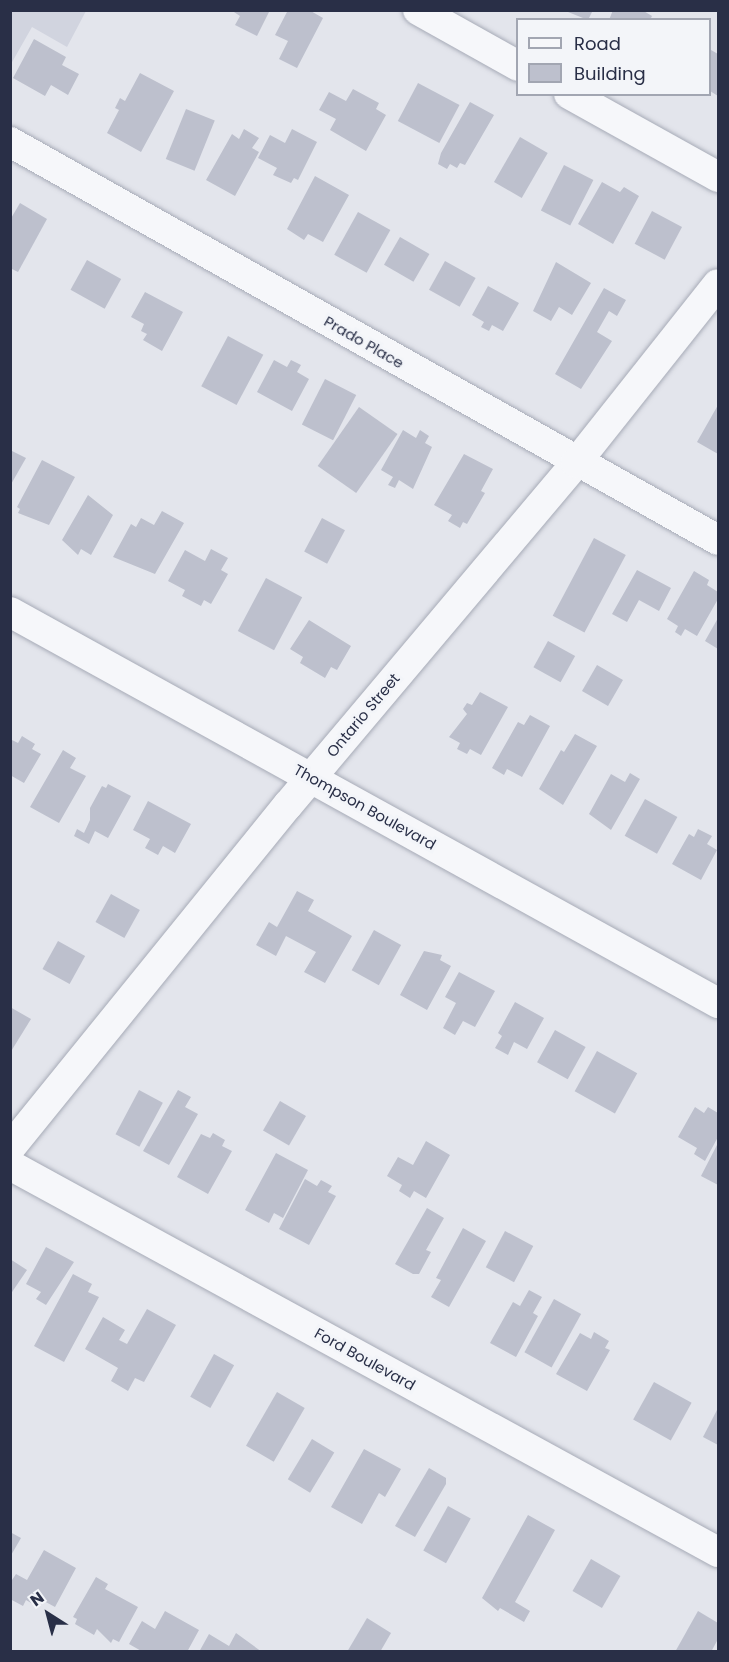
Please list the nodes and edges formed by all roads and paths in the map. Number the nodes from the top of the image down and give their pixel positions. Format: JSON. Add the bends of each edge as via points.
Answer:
{"nodes":[{"id":1,"x":418,"y":10,"type":"edge"},
{"id":2,"x":516,"y":65,"type":"edge"},
{"id":3,"x":573,"y":96,"type":"edge"},
{"id":4,"x":10,"y":142,"type":"edge"},
{"id":5,"x":718,"y":177,"type":"edge"},
{"id":6,"x":718,"y":284,"type":"edge"},
{"id":7,"x":576,"y":463,"type":"junction"},
{"id":8,"x":718,"y":540,"type":"edge"},
{"id":9,"x":10,"y":612,"type":"edge"},
{"id":10,"x":311,"y":777,"type":"junction"},
{"id":11,"x":718,"y":1003,"type":"edge"},
{"id":12,"x":10,"y":1148,"type":"edge"},
{"id":13,"x":10,"y":1165,"type":"edge"},
{"id":14,"x":718,"y":1552,"type":"edge"}],
"edges":[{"from":1,"to":2,"type":"street"},
{"from":3,"to":5,"type":"street"},
{"from":4,"to":7,"type":"street","name":"Prado Place"},
{"from":6,"to":7,"type":"street","name":"Ontario Street"},
{"from":7,"to":8,"type":"street","name":"Prado Place"},
{"from":7,"to":10,"type":"street","name":"Ontario Street"},
{"from":9,"to":10,"type":"street","name":"Thompson Boulevard"},
{"from":10,"to":11,"type":"street","name":"Thompson Boulevard"},
{"from":10,"to":12,"type":"street","name":"Ontario Street"},
{"from":13,"to":14,"type":"street","name":"Ford Boulevard"}]}
